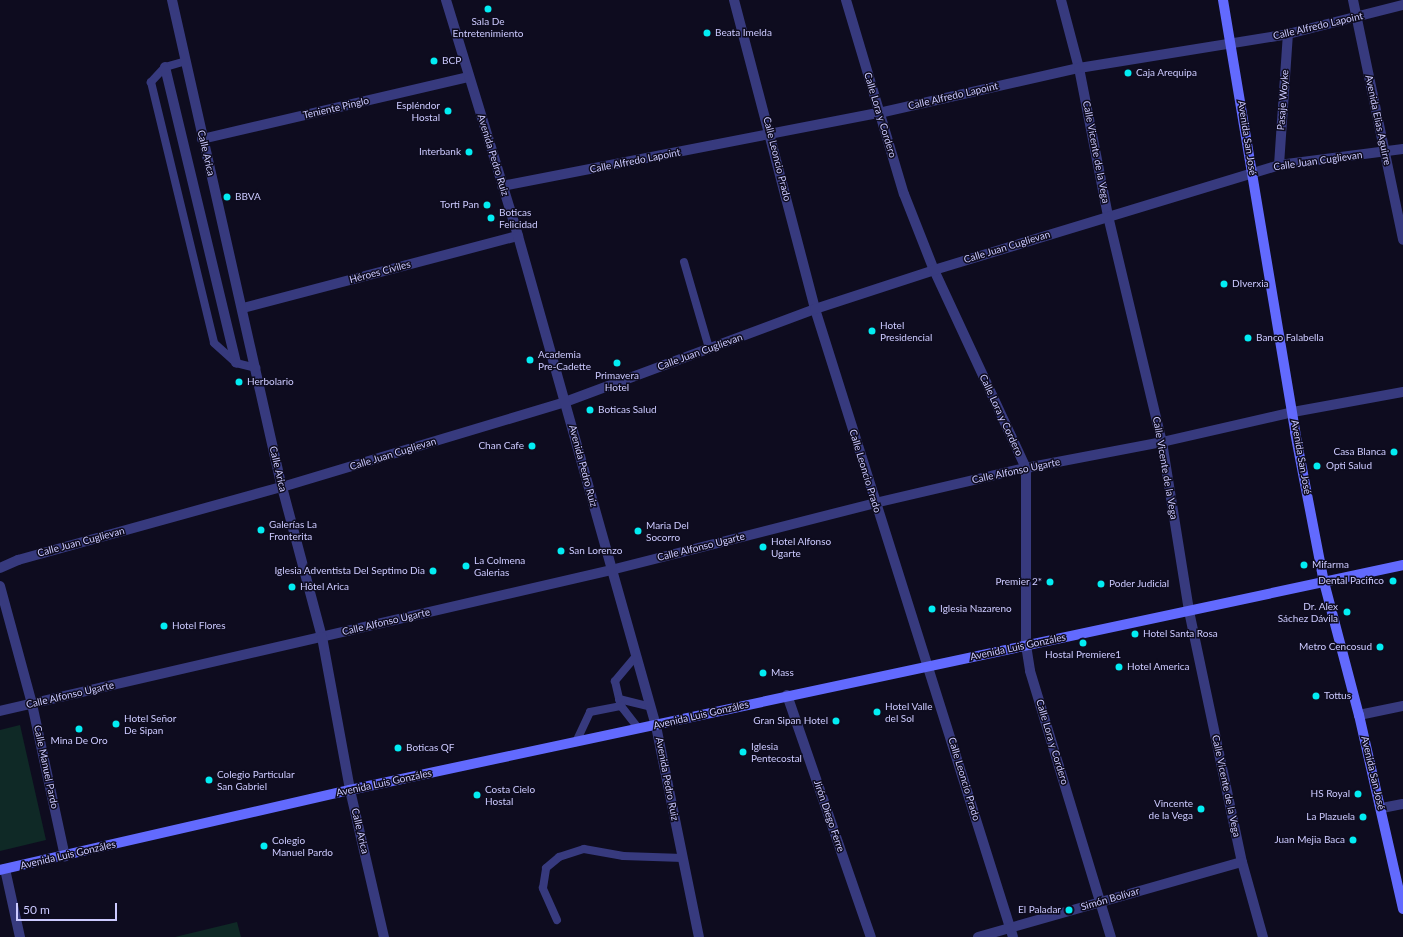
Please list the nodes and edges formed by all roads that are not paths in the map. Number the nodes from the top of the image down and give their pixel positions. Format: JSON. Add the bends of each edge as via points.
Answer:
{"nodes":[{"id":1,"x":172,"y":0,"type":"edge"},
{"id":2,"x":446,"y":0,"type":"edge"},
{"id":3,"x":734,"y":0,"type":"edge"},
{"id":4,"x":846,"y":0,"type":"edge"},
{"id":5,"x":1061,"y":0,"type":"edge"},
{"id":6,"x":1223,"y":0,"type":"edge"},
{"id":7,"x":1353,"y":0,"type":"edge"},
{"id":8,"x":1403,"y":5,"type":"edge"},
{"id":9,"x":1357,"y":16,"type":"junction"},
{"id":10,"x":1288,"y":34,"type":"junction"},
{"id":11,"x":1231,"y":43,"type":"junction"},
{"id":12,"x":186,"y":61,"type":"junction"},
{"id":13,"x":165,"y":67,"type":"junction"},
{"id":14,"x":1079,"y":68,"type":"junction"},
{"id":15,"x":469,"y":77,"type":"junction"},
{"id":16,"x":879,"y":113,"type":"junction"},
{"id":17,"x":771,"y":134,"type":"junction"},
{"id":18,"x":202,"y":139,"type":"junction"},
{"id":19,"x":1403,"y":149,"type":"edge"},
{"id":20,"x":1384,"y":151,"type":"junction"},
{"id":21,"x":1279,"y":165,"type":"junction"},
{"id":22,"x":1253,"y":173,"type":"junction"},
{"id":23,"x":502,"y":186,"type":"junction"},
{"id":24,"x":1108,"y":216,"type":"junction"},
{"id":25,"x":518,"y":236,"type":"junction"},
{"id":26,"x":1403,"y":240,"type":"edge"},
{"id":27,"x":684,"y":262,"type":"dead end"},
{"id":28,"x":934,"y":270,"type":"junction"},
{"id":29,"x":243,"y":308,"type":"junction"},
{"id":30,"x":815,"y":309,"type":"junction"},
{"id":31,"x":709,"y":348,"type":"junction"},
{"id":32,"x":236,"y":363,"type":"junction"},
{"id":33,"x":256,"y":368,"type":"junction"},
{"id":34,"x":1403,"y":392,"type":"edge"},
{"id":35,"x":565,"y":402,"type":"junction"},
{"id":36,"x":1293,"y":412,"type":"junction"},
{"id":37,"x":1162,"y":442,"type":"junction"},
{"id":38,"x":1026,"y":468,"type":"junction"},
{"id":39,"x":282,"y":487,"type":"junction"},
{"id":40,"x":875,"y":503,"type":"junction"},
{"id":41,"x":1403,"y":565,"type":"edge"},
{"id":42,"x":0,"y":568,"type":"edge"},
{"id":43,"x":611,"y":570,"type":"junction"},
{"id":44,"x":1324,"y":582,"type":"junction"},
{"id":45,"x":0,"y":586,"type":"edge"},
{"id":46,"x":1189,"y":611,"type":"junction"},
{"id":47,"x":322,"y":637,"type":"junction"},
{"id":48,"x":1026,"y":645,"type":"junction"},
{"id":49,"x":636,"y":656,"type":"junction"},
{"id":50,"x":928,"y":665,"type":"junction"},
{"id":51,"x":788,"y":695,"type":"junction"},
{"id":52,"x":620,"y":703,"type":"junction"},
{"id":53,"x":32,"y":704,"type":"junction"},
{"id":54,"x":1403,"y":706,"type":"edge"},
{"id":55,"x":650,"y":707,"type":"junction"},
{"id":56,"x":0,"y":711,"type":"edge"},
{"id":57,"x":1360,"y":715,"type":"junction"},
{"id":58,"x":656,"y":726,"type":"junction"},
{"id":59,"x":639,"y":730,"type":"junction"},
{"id":60,"x":576,"y":742,"type":"junction"},
{"id":61,"x":350,"y":790,"type":"junction"},
{"id":62,"x":1403,"y":804,"type":"edge"},
{"id":63,"x":1382,"y":808,"type":"junction"},
{"id":64,"x":65,"y":856,"type":"junction"},
{"id":65,"x":683,"y":858,"type":"junction"},
{"id":66,"x":1242,"y":862,"type":"junction"},
{"id":67,"x":3,"y":870,"type":"edge"},
{"id":68,"x":1100,"y":902,"type":"junction"},
{"id":69,"x":1403,"y":909,"type":"edge"},
{"id":70,"x":557,"y":920,"type":"dead end"},
{"id":71,"x":1012,"y":932,"type":"edge"},
{"id":72,"x":20,"y":937,"type":"edge"},
{"id":73,"x":384,"y":937,"type":"edge"},
{"id":74,"x":699,"y":937,"type":"edge"},
{"id":75,"x":871,"y":937,"type":"edge"},
{"id":76,"x":978,"y":937,"type":"edge"},
{"id":77,"x":1111,"y":937,"type":"edge"},
{"id":78,"x":1263,"y":937,"type":"edge"}],
"edges":[{"from":1,"to":12,"type":"street","name":"Calle Arica"},
{"from":2,"to":15,"type":"street","name":"Avenida Pedro Ruiz"},
{"from":3,"to":17,"type":"street","name":"Calle Leoncio Prado"},
{"from":4,"to":16,"type":"street","name":"Calle Lora y Cordero"},
{"from":5,"to":14,"type":"street","name":"Calle Vicente de la Vega"},
{"from":6,"to":11,"type":"main road","name":"Avenida San José"},
{"from":7,"to":9,"type":"street","name":"Avenida Elias Aguirre"},
{"from":8,"to":9,"type":"street","name":"Calle Alfredo Lapoint"},
{"from":9,"to":10,"type":"street","name":"Calle Alfredo Lapoint"},
{"from":9,"to":20,"type":"street","name":"Avenida Elias Aguirre"},
{"from":10,"to":11,"type":"street","name":"Calle Alfredo Lapoint"},
{"from":10,"to":21,"type":"street","name":"Pasaje Woyke"},
{"from":11,"to":14,"type":"street","name":"Calle Alfredo Lapoint"},
{"from":11,"to":22,"type":"main road","name":"Avenida San José"},
{"from":12,"to":13,"type":"lane"},
{"from":12,"to":18,"type":"street","name":"Calle Arica"},
{"from":13,"to":32,"type":"street"},
{"from":13,"to":32,"type":"lane","via":[[151,82],[158,112],[214,343]]},
{"from":14,"to":16,"type":"street","name":"Calle Alfredo Lapoint"},
{"from":14,"to":24,"type":"street","name":"Calle Vicente de la Vega"},
{"from":15,"to":18,"type":"street","name":"Teniente Pinglo"},
{"from":15,"to":23,"type":"street","name":"Avenida Pedro Ruiz"},
{"from":16,"to":17,"type":"street","name":"Calle Alfredo Lapoint"},
{"from":16,"to":28,"type":"street","name":"Calle Lora y Cordero","via":[[904,194]]},
{"from":17,"to":23,"type":"street","name":"Calle Alfredo Lapoint"},
{"from":17,"to":30,"type":"street","name":"Calle Leoncio Prado"},
{"from":18,"to":29,"type":"street","name":"Calle Arica"},
{"from":19,"to":20,"type":"street","name":"Calle Juan Cuglievan"},
{"from":20,"to":21,"type":"street","name":"Calle Juan Cuglievan"},
{"from":20,"to":26,"type":"street","name":"Avenida Elias Aguirre"},
{"from":21,"to":22,"type":"street","name":"Calle Juan Cuglievan"},
{"from":22,"to":24,"type":"street","name":"Calle Juan Cuglievan"},
{"from":22,"to":36,"type":"main road","name":"Avenida San José"},
{"from":23,"to":25,"type":"street","name":"Avenida Pedro Ruiz"},
{"from":24,"to":28,"type":"street","name":"Calle Juan Cuglievan"},
{"from":24,"to":37,"type":"street","name":"Calle Vicente de la Vega"},
{"from":25,"to":29,"type":"street","name":"Héroes Civiles"},
{"from":25,"to":35,"type":"street","name":"Avenida Pedro Ruiz"},
{"from":27,"to":31,"type":"lane"},
{"from":28,"to":30,"type":"street","name":"Calle Juan Cuglievan"},
{"from":28,"to":38,"type":"street","name":"Calle Lora y Cordero"},
{"from":29,"to":33,"type":"street","name":"Calle Arica"},
{"from":30,"to":31,"type":"street","name":"Calle Juan Cuglievan"},
{"from":30,"to":40,"type":"street","name":"Calle Leoncio Prado"},
{"from":31,"to":35,"type":"street","name":"Calle Juan Cuglievan"},
{"from":32,"to":33,"type":"lane"},
{"from":33,"to":39,"type":"street","name":"Calle Arica"},
{"from":34,"to":36,"type":"street","name":"Calle Alfonso Ugarte"},
{"from":35,"to":39,"type":"street","name":"Calle Juan Cuglievan"},
{"from":35,"to":43,"type":"street","name":"Avenida Pedro Ruiz"},
{"from":36,"to":37,"type":"street","name":"Calle Alfonso Ugarte"},
{"from":36,"to":44,"type":"main road","name":"Avenida San José"},
{"from":37,"to":38,"type":"street","name":"Calle Alfonso Ugarte"},
{"from":37,"to":46,"type":"street","name":"Calle Vicente de la Vega"},
{"from":38,"to":40,"type":"street","name":"Calle Alfonso Ugarte"},
{"from":38,"to":48,"type":"street","name":"Calle Lora y Cordero"},
{"from":39,"to":42,"type":"street","name":"Calle Juan Cuglievan","via":[[18,560]]},
{"from":39,"to":47,"type":"street","name":"Calle Arica"},
{"from":40,"to":43,"type":"street","name":"Calle Alfonso Ugarte"},
{"from":40,"to":50,"type":"street","name":"Calle Leoncio Prado"},
{"from":41,"to":44,"type":"main road","name":"Avenida Luis Gonzáles"},
{"from":43,"to":47,"type":"street","name":"Calle Alfonso Ugarte"},
{"from":43,"to":49,"type":"street","name":"Avenida Pedro Ruiz"},
{"from":44,"to":46,"type":"main road","name":"Avenida Luis Gonzáles"},
{"from":44,"to":57,"type":"main road","name":"Avenida San José"},
{"from":45,"to":53,"type":"street","name":"Calle Manuel Pardo"},
{"from":46,"to":48,"type":"main road","name":"Avenida Luis Gonzáles"},
{"from":46,"to":66,"type":"street","name":"Calle Vicente de la Vega"},
{"from":47,"to":53,"type":"street","name":"Calle Alfonso Ugarte"},
{"from":47,"to":61,"type":"street","name":"Calle Arica"},
{"from":48,"to":50,"type":"main road","name":"Avenida Luis Gonzáles"},
{"from":48,"to":68,"type":"street","name":"Calle Lora y Cordero","via":[[1030,672]]},
{"from":49,"to":52,"type":"lane","via":[[615,680]]},
{"from":49,"to":55,"type":"street","name":"Avenida Pedro Ruiz"},
{"from":50,"to":51,"type":"main road","name":"Avenida Luis Gonzáles"},
{"from":50,"to":71,"type":"street","name":"Calle Leoncio Prado"},
{"from":51,"to":58,"type":"main road","name":"Avenida Luis Gonzáles"},
{"from":51,"to":75,"type":"street","name":"Jirón Diego Ferre"},
{"from":52,"to":55,"type":"lane"},
{"from":52,"to":59,"type":"lane"},
{"from":52,"to":60,"type":"lane","via":[[590,712]]},
{"from":53,"to":56,"type":"street","name":"Calle Alfonso Ugarte"},
{"from":53,"to":64,"type":"street","name":"Calle Manuel Pardo"},
{"from":54,"to":57,"type":"street"},
{"from":55,"to":58,"type":"street","name":"Avenida Pedro Ruiz"},
{"from":57,"to":63,"type":"main road","name":"Avenida San José"},
{"from":58,"to":59,"type":"main road","name":"Avenida Luis Gonzáles"},
{"from":58,"to":65,"type":"street","name":"Avenida Pedro Ruiz"},
{"from":59,"to":60,"type":"main road","name":"Avenida Luis Gonzáles"},
{"from":60,"to":61,"type":"main road","name":"Avenida Luis Gonzáles"},
{"from":61,"to":64,"type":"main road","name":"Avenida Luis Gonzáles"},
{"from":61,"to":73,"type":"street","name":"Calle Arica"},
{"from":62,"to":63,"type":"street"},
{"from":63,"to":69,"type":"main road","name":"Avenida San José"},
{"from":64,"to":67,"type":"main road","name":"Avenida Luis Gonzáles"},
{"from":65,"to":70,"type":"lane","via":[[623,856],[584,849],[559,857],[546,868],[543,888]]},
{"from":65,"to":74,"type":"street","name":"Avenida Pedro Ruiz"},
{"from":66,"to":68,"type":"street","name":"Simón Bolívar"},
{"from":66,"to":78,"type":"street","name":"Calle Vicente de la Vega"},
{"from":67,"to":72,"type":"street"},
{"from":68,"to":71,"type":"street","name":"Simón Bolívar"},
{"from":68,"to":77,"type":"street","name":"Calle Lora y Cordero"},
{"from":71,"to":76,"type":"street","name":"Simón Bolívar"}]}
